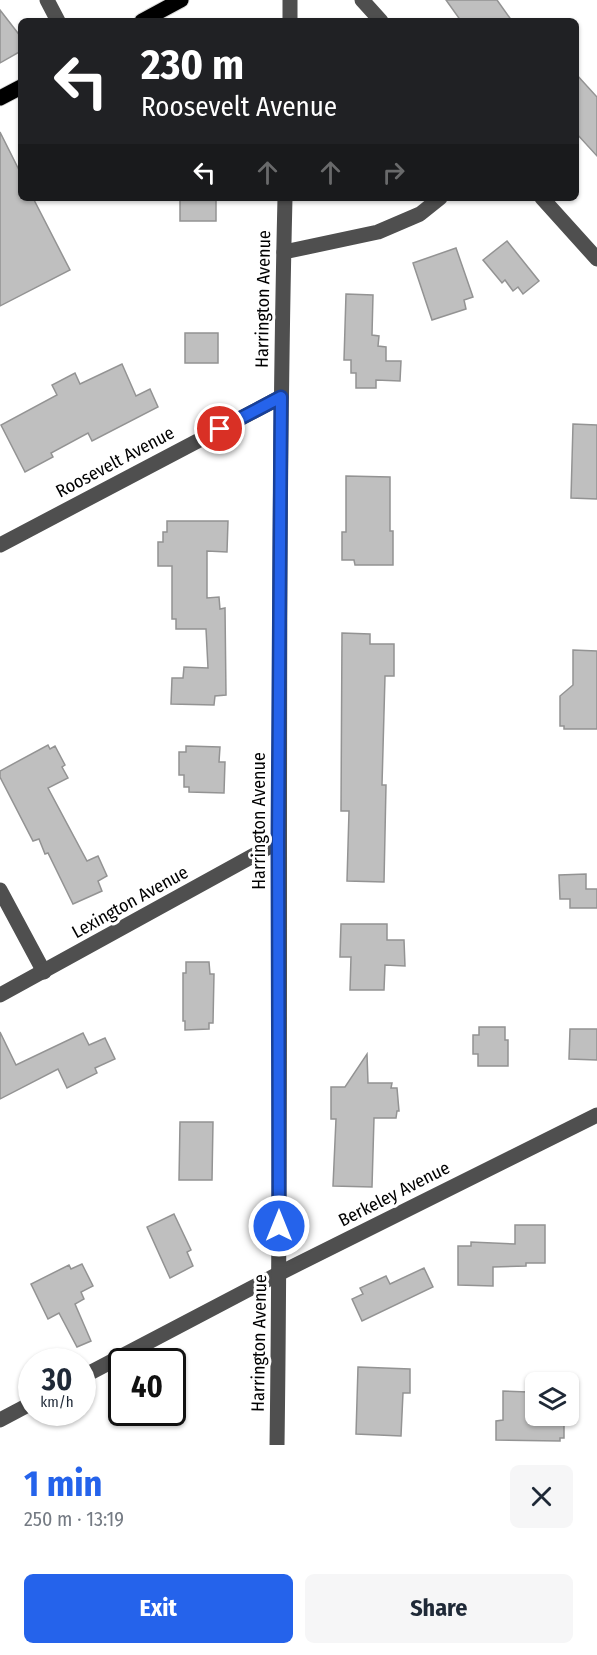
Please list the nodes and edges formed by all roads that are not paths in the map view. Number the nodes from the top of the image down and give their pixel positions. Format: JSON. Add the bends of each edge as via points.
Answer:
{"nodes":[{"id":1,"x":181,"y":0,"type":"edge"},
{"id":2,"x":290,"y":0,"type":"edge"},
{"id":3,"x":362,"y":0,"type":"edge"},
{"id":4,"x":43,"y":1,"type":"edge"},
{"id":5,"x":56,"y":18,"type":"edge"},
{"id":6,"x":148,"y":18,"type":"edge"},
{"id":7,"x":290,"y":18,"type":"edge"},
{"id":8,"x":378,"y":18,"type":"edge"},
{"id":9,"x":18,"y":89,"type":"edge"},
{"id":10,"x":0,"y":98,"type":"edge"},
{"id":11,"x":285,"y":201,"type":"edge"},
{"id":12,"x":436,"y":201,"type":"edge"},
{"id":13,"x":545,"y":201,"type":"edge"},
{"id":14,"x":284,"y":252,"type":"junction"},
{"id":15,"x":597,"y":259,"type":"edge"},
{"id":16,"x":281,"y":397,"type":"junction"},
{"id":17,"x":0,"y":545,"type":"edge"},
{"id":18,"x":278,"y":842,"type":"junction"},
{"id":19,"x":0,"y":890,"type":"edge"},
{"id":20,"x":44,"y":972,"type":"junction"},
{"id":21,"x":0,"y":995,"type":"edge"},
{"id":22,"x":597,"y":1115,"type":"edge"},
{"id":23,"x":280,"y":1273,"type":"junction"},
{"id":24,"x":96,"y":1370,"type":"edge"},
{"id":25,"x":18,"y":1410,"type":"edge"},
{"id":26,"x":0,"y":1420,"type":"edge"},
{"id":27,"x":277,"y":1445,"type":"edge"}],
"edges":[{"from":1,"to":6,"type":"main road"},
{"from":2,"to":7,"type":"street"},
{"from":3,"to":8,"type":"street"},
{"from":4,"to":5,"type":"street"},
{"from":9,"to":10,"type":"main road"},
{"from":11,"to":14,"type":"street","name":"Harrington Avenue"},
{"from":12,"to":14,"type":"street","via":[[420,214],[378,232]]},
{"from":13,"to":15,"type":"street"},
{"from":14,"to":16,"type":"street","name":"Harrington Avenue"},
{"from":16,"to":17,"type":"street","name":"Roosevelt Avenue"},
{"from":16,"to":18,"type":"street","name":"Harrington Avenue"},
{"from":18,"to":20,"type":"street","name":"Lexington Avenue"},
{"from":18,"to":23,"type":"street","name":"Harrington Avenue"},
{"from":19,"to":20,"type":"street"},
{"from":20,"to":21,"type":"street","name":"Lexington Avenue"},
{"from":22,"to":23,"type":"street","name":"Berkeley Avenue"},
{"from":23,"to":24,"type":"street","name":"Berkeley Avenue"},
{"from":23,"to":27,"type":"street","name":"Harrington Avenue"},
{"from":25,"to":26,"type":"street"}]}
